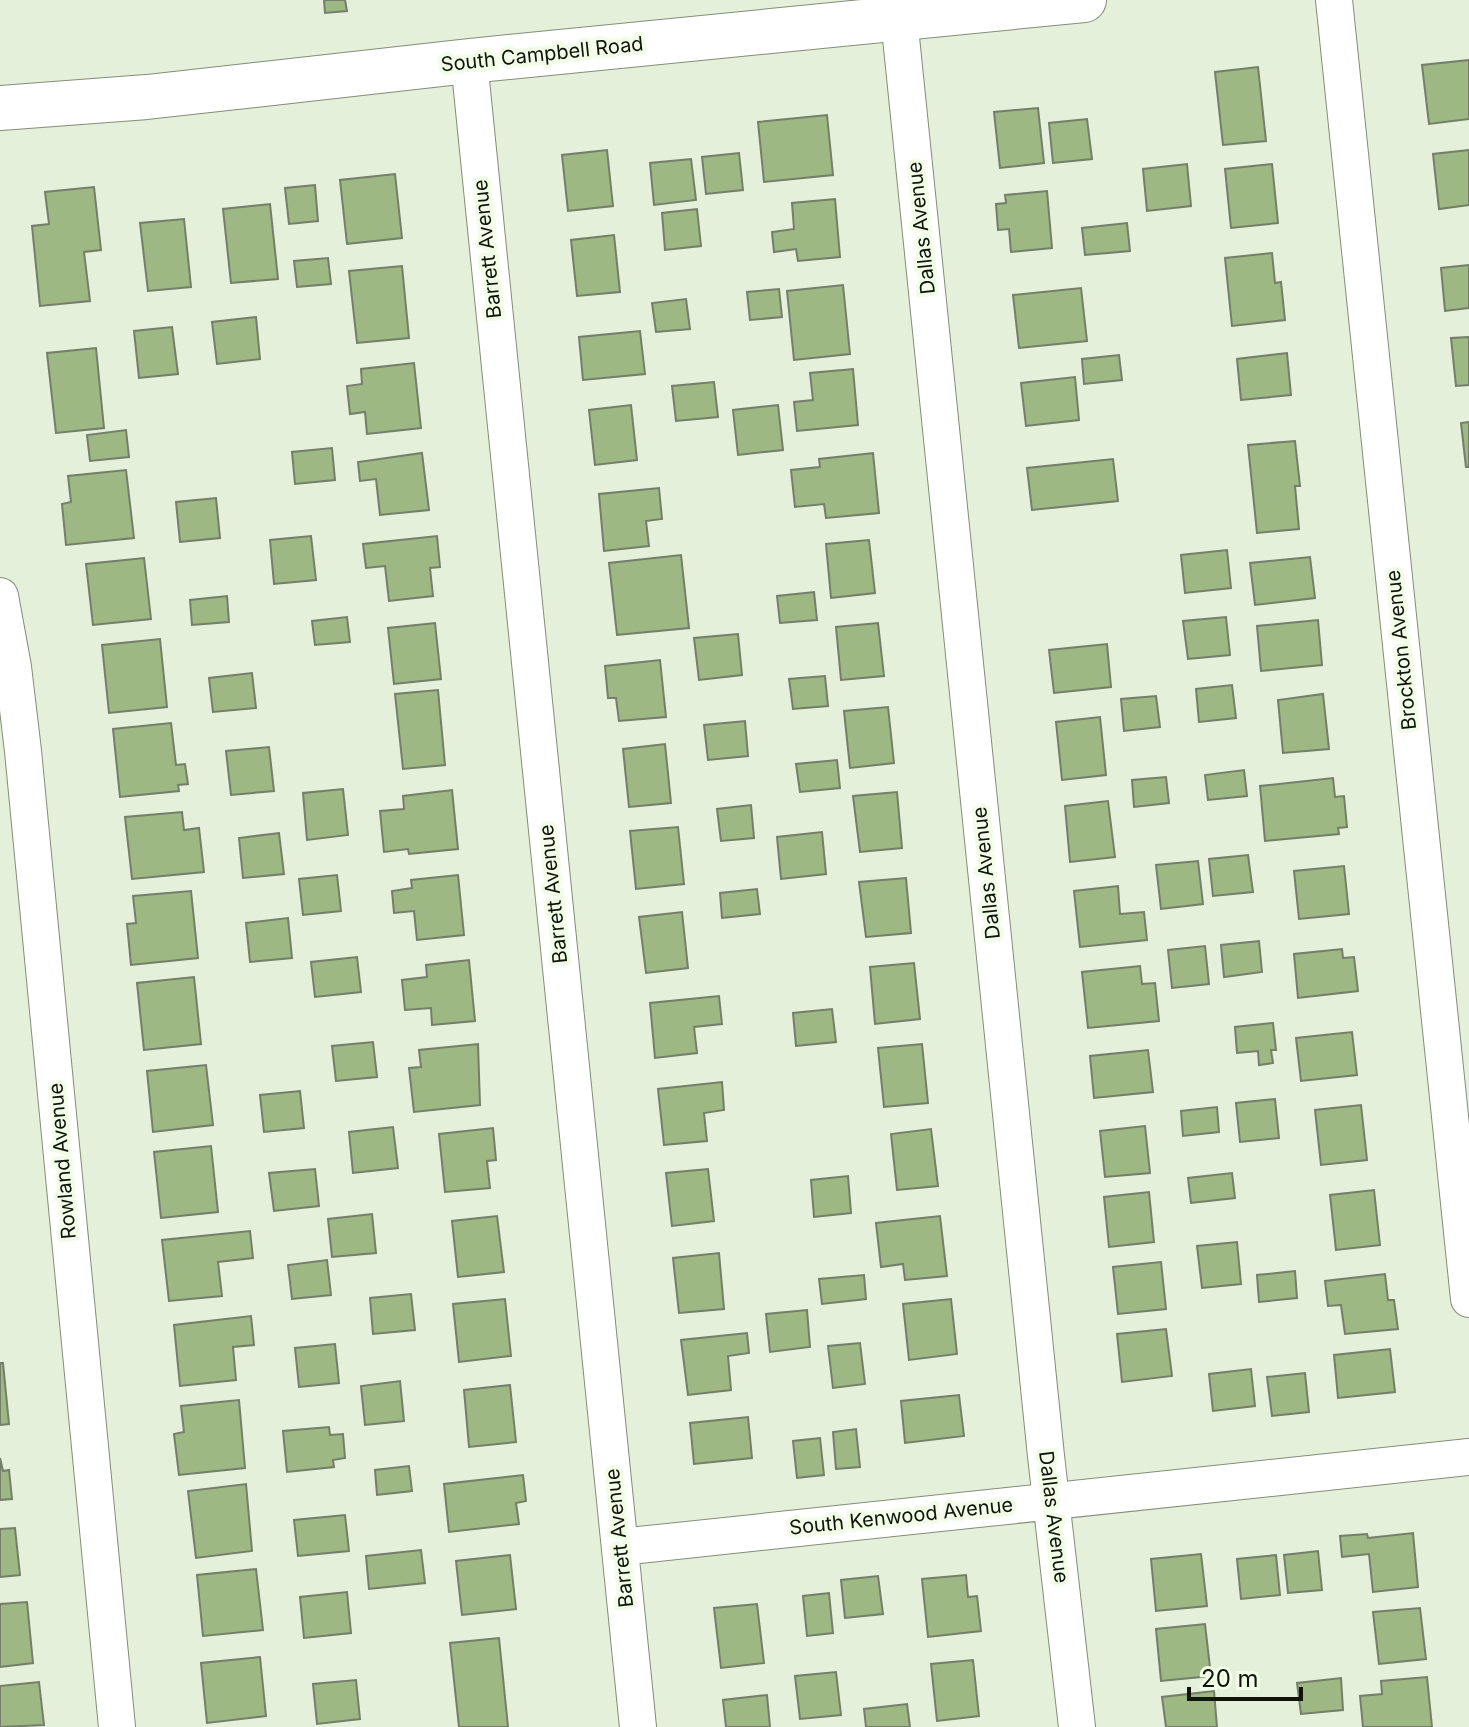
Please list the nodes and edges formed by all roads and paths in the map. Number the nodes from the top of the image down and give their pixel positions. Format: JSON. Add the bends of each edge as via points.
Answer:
{"nodes":[{"id":1,"x":1084,"y":0,"type":"edge"},
{"id":2,"x":1334,"y":0,"type":"edge"},
{"id":3,"x":899,"y":18,"type":"junction"},
{"id":4,"x":469,"y":61,"type":"junction"},
{"id":5,"x":0,"y":108,"type":"edge"},
{"id":6,"x":0,"y":596,"type":"edge"},
{"id":7,"x":1469,"y":1299,"type":"edge"},
{"id":8,"x":1469,"y":1457,"type":"edge"},
{"id":9,"x":1052,"y":1500,"type":"junction"},
{"id":10,"x":620,"y":1547,"type":"junction"},
{"id":11,"x":117,"y":1727,"type":"edge"},
{"id":12,"x":638,"y":1727,"type":"edge"},
{"id":13,"x":1077,"y":1727,"type":"edge"}],
"edges":[{"from":1,"to":3,"type":"street","name":"South Campbell Road"},
{"from":2,"to":7,"type":"street","name":"Brockton Avenue"},
{"from":3,"to":4,"type":"street","name":"South Campbell Road"},
{"from":3,"to":9,"type":"street","name":"Dallas Avenue"},
{"from":4,"to":5,"type":"street","name":"South Campbell Road"},
{"from":4,"to":10,"type":"street","name":"Barrett Avenue"},
{"from":6,"to":11,"type":"street","name":"Rowland Avenue","via":[[23,751]]},
{"from":8,"to":9,"type":"street","name":"South Kenwood Avenue"},
{"from":9,"to":10,"type":"street","name":"South Kenwood Avenue"},
{"from":9,"to":13,"type":"street","name":"Dallas Avenue"},
{"from":10,"to":12,"type":"street","name":"Barrett Avenue"}]}
